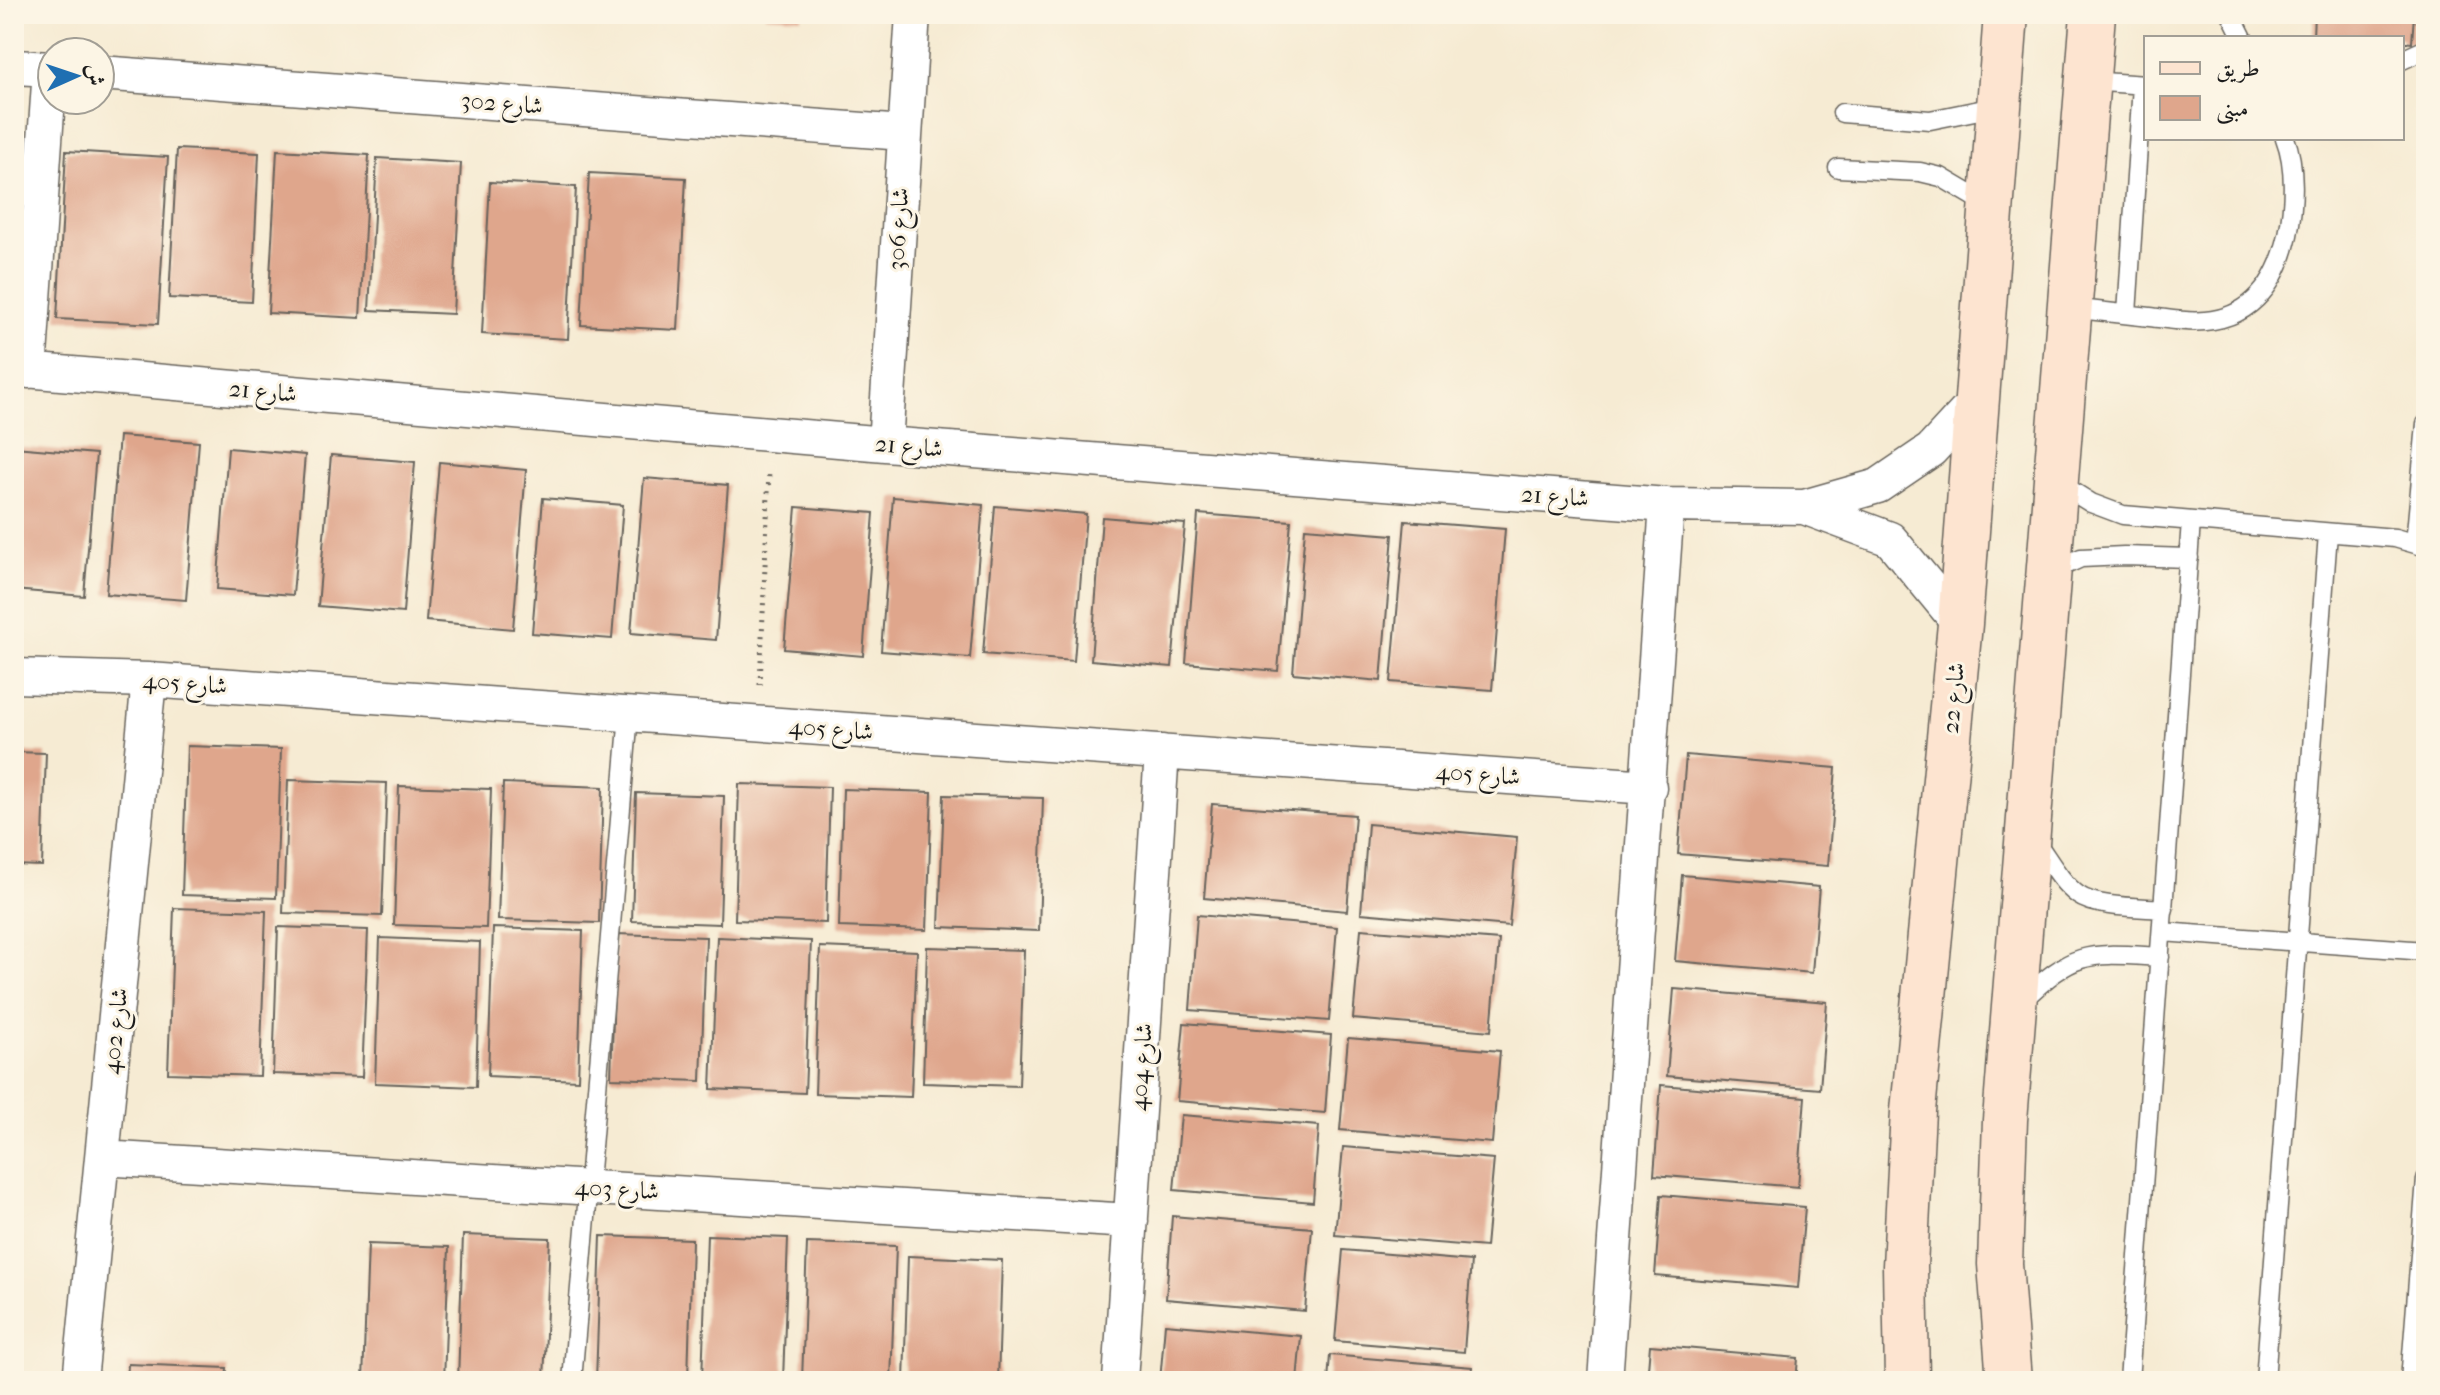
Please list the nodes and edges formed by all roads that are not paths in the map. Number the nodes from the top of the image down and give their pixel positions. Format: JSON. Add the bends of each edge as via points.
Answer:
{"nodes":[{"id":1,"x":913,"y":14,"type":"edge"},
{"id":2,"x":2006,"y":14,"type":"edge"},
{"id":3,"x":2093,"y":14,"type":"edge"},
{"id":4,"x":2231,"y":14,"type":"edge"},
{"id":5,"x":2242,"y":36,"type":"edge"},
{"id":6,"x":2426,"y":49,"type":"edge"},
{"id":7,"x":2404,"y":59,"type":"edge"},
{"id":8,"x":14,"y":67,"type":"edge"},
{"id":9,"x":36,"y":68,"type":"edge"},
{"id":10,"x":116,"y":74,"type":"edge"},
{"id":11,"x":2088,"y":81,"type":"junction"},
{"id":12,"x":2144,"y":85,"type":"edge"},
{"id":13,"x":1999,"y":106,"type":"junction"},
{"id":14,"x":1842,"y":113,"type":"dead end"},
{"id":15,"x":46,"y":116,"type":"edge"},
{"id":16,"x":904,"y":133,"type":"junction"},
{"id":17,"x":2286,"y":140,"type":"edge"},
{"id":18,"x":1838,"y":168,"type":"dead end"},
{"id":19,"x":1992,"y":207,"type":"junction"},
{"id":20,"x":2070,"y":308,"type":"junction"},
{"id":21,"x":2127,"y":314,"type":"junction"},
{"id":22,"x":22,"y":370,"type":"edge"},
{"id":23,"x":1978,"y":399,"type":"junction"},
{"id":24,"x":2426,"y":424,"type":"edge"},
{"id":25,"x":885,"y":444,"type":"junction"},
{"id":26,"x":2057,"y":482,"type":"junction"},
{"id":27,"x":1667,"y":505,"type":"junction"},
{"id":28,"x":1804,"y":507,"type":"junction"},
{"id":29,"x":2191,"y":521,"type":"junction"},
{"id":30,"x":2328,"y":533,"type":"junction"},
{"id":31,"x":2421,"y":545,"type":"edge"},
{"id":32,"x":2189,"y":558,"type":"junction"},
{"id":33,"x":2050,"y":572,"type":"junction"},
{"id":34,"x":1960,"y":624,"type":"junction"},
{"id":35,"x":14,"y":676,"type":"edge"},
{"id":36,"x":149,"y":680,"type":"junction"},
{"id":37,"x":629,"y":714,"type":"junction"},
{"id":38,"x":1162,"y":752,"type":"junction"},
{"id":39,"x":1649,"y":787,"type":"junction"},
{"id":40,"x":2029,"y":832,"type":"junction"},
{"id":41,"x":2164,"y":909,"type":"junction"},
{"id":42,"x":2162,"y":932,"type":"junction"},
{"id":43,"x":2298,"y":942,"type":"junction"},
{"id":44,"x":2426,"y":951,"type":"edge"},
{"id":45,"x":2160,"y":957,"type":"junction"},
{"id":46,"x":2015,"y":1008,"type":"junction"},
{"id":47,"x":102,"y":1158,"type":"junction"},
{"id":48,"x":2426,"y":1179,"type":"edge"},
{"id":49,"x":589,"y":1188,"type":"junction"},
{"id":50,"x":1131,"y":1221,"type":"junction"},
{"id":51,"x":80,"y":1381,"type":"edge"},
{"id":52,"x":572,"y":1381,"type":"edge"},
{"id":53,"x":1120,"y":1381,"type":"edge"},
{"id":54,"x":1605,"y":1381,"type":"edge"},
{"id":55,"x":1907,"y":1381,"type":"edge"},
{"id":56,"x":2009,"y":1381,"type":"edge"},
{"id":57,"x":2129,"y":1381,"type":"edge"},
{"id":58,"x":2265,"y":1381,"type":"edge"},
{"id":59,"x":2410,"y":1381,"type":"edge"}],
"edges":[{"from":1,"to":16,"type":"street","name":"شارع 306"},
{"from":2,"to":13,"type":"street","name":"شارع 22"},
{"from":3,"to":11,"type":"street"},
{"from":4,"to":5,"type":"lane"},
{"from":6,"to":7,"type":"lane"},
{"from":8,"to":9,"type":"street"},
{"from":10,"to":16,"type":"street","name":"شارع 302"},
{"from":11,"to":12,"type":"lane"},
{"from":11,"to":20,"type":"street"},
{"from":12,"to":21,"type":"lane"},
{"from":13,"to":14,"type":"lane","via":[[1930,120]]},
{"from":13,"to":19,"type":"street","name":"شارع 22"},
{"from":15,"to":22,"type":"street"},
{"from":16,"to":25,"type":"street","name":"شارع 306"},
{"from":17,"to":21,"type":"lane","via":[[2292,179],[2289,229],[2281,265],[2259,297],[2243,309],[2206,321]]},
{"from":18,"to":19,"type":"lane","via":[[1941,177]]},
{"from":19,"to":23,"type":"street","name":"شارع 22"},
{"from":20,"to":21,"type":"lane"},
{"from":20,"to":26,"type":"street"},
{"from":22,"to":25,"type":"street","name":"شارع 21"},
{"from":23,"to":28,"type":"street","name":"شارع 21","via":[[1931,450],[1878,486]]},
{"from":23,"to":34,"type":"street","name":"شارع 22"},
{"from":24,"to":31,"type":"lane"},
{"from":25,"to":27,"type":"street","name":"شارع 21"},
{"from":26,"to":29,"type":"lane","via":[[2123,515]]},
{"from":26,"to":33,"type":"street"},
{"from":27,"to":28,"type":"street","name":"شارع 21"},
{"from":27,"to":39,"type":"street"},
{"from":28,"to":34,"type":"street","name":"شارع 21","via":[[1890,539]]},
{"from":29,"to":30,"type":"lane"},
{"from":29,"to":32,"type":"lane"},
{"from":30,"to":31,"type":"lane"},
{"from":30,"to":43,"type":"lane"},
{"from":32,"to":33,"type":"lane","via":[[2081,558]]},
{"from":32,"to":41,"type":"lane"},
{"from":33,"to":40,"type":"street"},
{"from":34,"to":55,"type":"street","name":"شارع 22","via":[[1913,1111],[1905,1266]]},
{"from":35,"to":36,"type":"street","name":"شارع 405"},
{"from":36,"to":37,"type":"street","name":"شارع 405"},
{"from":36,"to":47,"type":"street","name":"شارع 402"},
{"from":37,"to":38,"type":"street","name":"شارع 405"},
{"from":37,"to":49,"type":"lane"},
{"from":38,"to":39,"type":"street","name":"شارع 405"},
{"from":38,"to":50,"type":"street","name":"شارع 404"},
{"from":39,"to":54,"type":"street"},
{"from":40,"to":41,"type":"lane","via":[[2079,896],[2102,904]]},
{"from":40,"to":46,"type":"street"},
{"from":41,"to":42,"type":"lane"},
{"from":42,"to":43,"type":"lane"},
{"from":42,"to":45,"type":"lane"},
{"from":43,"to":44,"type":"lane"},
{"from":43,"to":58,"type":"lane"},
{"from":45,"to":46,"type":"lane","via":[[2100,954],[2072,960]]},
{"from":45,"to":57,"type":"lane"},
{"from":46,"to":56,"type":"street","via":[[2000,1264]]},
{"from":47,"to":49,"type":"street","name":"شارع 403"},
{"from":47,"to":51,"type":"street","name":"شارع 402"},
{"from":48,"to":59,"type":"lane"},
{"from":49,"to":50,"type":"street","name":"شارع 403"},
{"from":49,"to":52,"type":"lane"},
{"from":50,"to":53,"type":"street","name":"شارع 404"}]}
